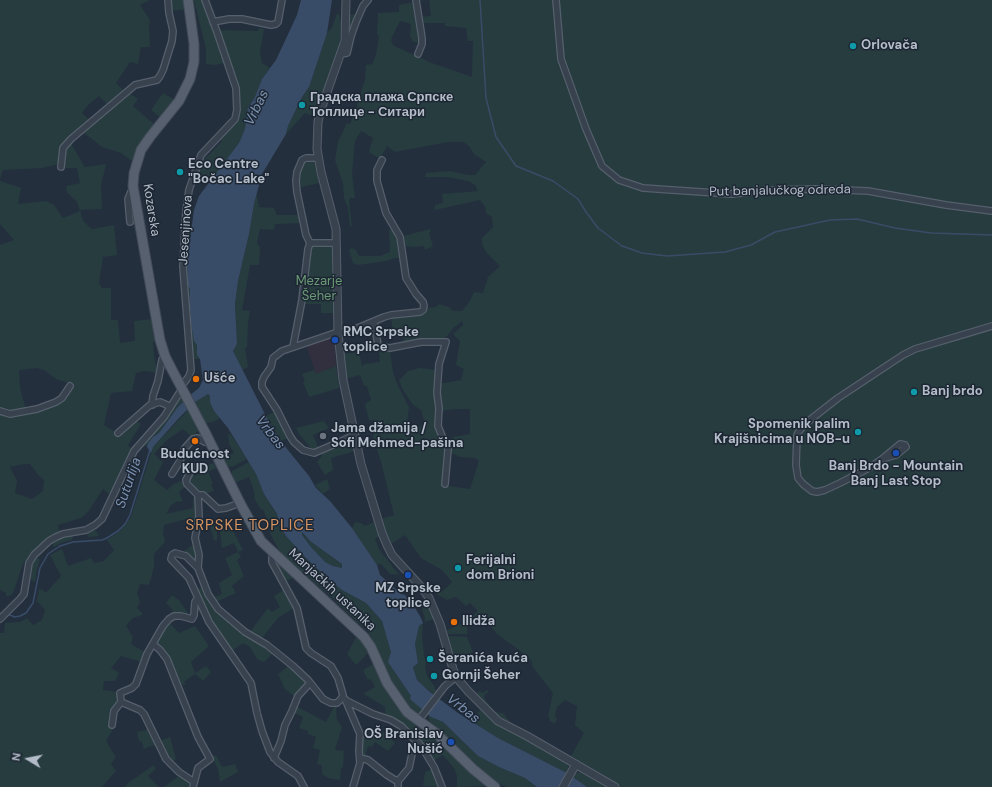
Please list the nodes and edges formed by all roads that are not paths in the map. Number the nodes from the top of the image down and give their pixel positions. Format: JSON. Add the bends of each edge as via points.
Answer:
{"nodes":[{"id":1,"x":168,"y":0,"type":"edge"},
{"id":2,"x":188,"y":0,"type":"edge"},
{"id":3,"x":205,"y":0,"type":"edge"},
{"id":4,"x":282,"y":0,"type":"edge"},
{"id":5,"x":346,"y":0,"type":"edge"},
{"id":6,"x":368,"y":0,"type":"edge"},
{"id":7,"x":416,"y":0,"type":"edge"},
{"id":8,"x":556,"y":0,"type":"edge"},
{"id":9,"x":213,"y":22,"type":"junction"},
{"id":10,"x":341,"y":54,"type":"junction"},
{"id":11,"x":418,"y":54,"type":"dead end"},
{"id":12,"x":318,"y":158,"type":"junction"},
{"id":13,"x":382,"y":160,"type":"dead end"},
{"id":14,"x":61,"y":167,"type":"dead end"},
{"id":15,"x":133,"y":186,"type":"junction"},
{"id":16,"x":992,"y":211,"type":"edge"},
{"id":17,"x":130,"y":222,"type":"dead end"},
{"id":18,"x":310,"y":243,"type":"junction"},
{"id":19,"x":336,"y":243,"type":"junction"},
{"id":20,"x":374,"y":322,"type":"junction"},
{"id":21,"x":992,"y":326,"type":"edge"},
{"id":22,"x":338,"y":333,"type":"junction"},
{"id":23,"x":293,"y":347,"type":"junction"},
{"id":24,"x":165,"y":356,"type":"junction"},
{"id":25,"x":170,"y":366,"type":"joint"},
{"id":26,"x":184,"y":383,"type":"dead end"},
{"id":27,"x":70,"y":386,"type":"dead end"},
{"id":28,"x":180,"y":392,"type":"dead end"},
{"id":29,"x":152,"y":405,"type":"junction"},
{"id":30,"x":170,"y":408,"type":"junction"},
{"id":31,"x":0,"y":411,"type":"edge"},
{"id":32,"x":118,"y":433,"type":"dead end"},
{"id":33,"x":354,"y":435,"type":"junction"},
{"id":34,"x":209,"y":440,"type":"junction"},
{"id":35,"x":882,"y":459,"type":"dead end"},
{"id":36,"x":193,"y":467,"type":"dead end"},
{"id":37,"x":172,"y":474,"type":"dead end"},
{"id":38,"x":445,"y":484,"type":"dead end"},
{"id":39,"x":198,"y":495,"type":"junction"},
{"id":40,"x":240,"y":503,"type":"junction"},
{"id":41,"x":273,"y":558,"type":"junction"},
{"id":42,"x":198,"y":568,"type":"junction"},
{"id":43,"x":198,"y":598,"type":"junction"},
{"id":44,"x":0,"y":619,"type":"edge"},
{"id":45,"x":153,"y":644,"type":"junction"},
{"id":46,"x":456,"y":677,"type":"junction"},
{"id":47,"x":310,"y":683,"type":"junction"},
{"id":48,"x":343,"y":695,"type":"junction"},
{"id":49,"x":347,"y":700,"type":"junction"},
{"id":50,"x":121,"y":702,"type":"junction"},
{"id":51,"x":418,"y":721,"type":"junction"},
{"id":52,"x":112,"y":725,"type":"dead end"},
{"id":53,"x":419,"y":743,"type":"junction"},
{"id":54,"x":274,"y":758,"type":"junction"},
{"id":55,"x":360,"y":758,"type":"junction"},
{"id":56,"x":576,"y":764,"type":"junction"},
{"id":57,"x":398,"y":780,"type":"junction"},
{"id":58,"x":194,"y":784,"type":"edge"},
{"id":59,"x":304,"y":787,"type":"edge"},
{"id":60,"x":353,"y":787,"type":"edge"},
{"id":61,"x":398,"y":787,"type":"edge"},
{"id":62,"x":442,"y":787,"type":"edge"},
{"id":63,"x":495,"y":787,"type":"edge"},
{"id":64,"x":563,"y":787,"type":"edge"},
{"id":65,"x":614,"y":787,"type":"edge"}],
"edges":[{"from":1,"to":14,"type":"street","via":[[172,41],[160,76],[157,80],[135,85],[71,139],[63,148]]},
{"from":2,"to":15,"type":"main road","name":"Kozarska","via":[[194,44],[194,62],[190,79],[179,102],[141,150],[135,167]]},
{"from":3,"to":9,"type":"street","name":"Jesenjinova"},
{"from":4,"to":9,"type":"street","via":[[276,24],[242,19]]},
{"from":5,"to":10,"type":"street","via":[[345,36]]},
{"from":6,"to":10,"type":"street","via":[[356,22],[347,53]]},
{"from":7,"to":11,"type":"street","via":[[422,38]]},
{"from":8,"to":16,"type":"street","name":"Put banjalučkog odreda","via":[[561,59],[602,166],[619,180],[643,188],[731,194],[773,190],[868,191]]},
{"from":9,"to":26,"type":"street","name":"Jesenjinova","via":[[236,88],[237,110],[235,119],[202,155],[193,175],[186,202],[183,267],[191,364],[189,376]]},
{"from":10,"to":12,"type":"street","via":[[323,100],[317,142]]},
{"from":12,"to":18,"type":"street","via":[[302,160],[296,181],[306,236]]},
{"from":12,"to":19,"type":"street","via":[[335,224]]},
{"from":13,"to":20,"type":"street","via":[[376,173],[379,189],[386,213],[400,237],[406,278],[424,306],[420,312],[392,315]]},
{"from":15,"to":17,"type":"street","via":[[128,199]]},
{"from":15,"to":24,"type":"main road","name":"Kozarska","via":[[158,330]]},
{"from":18,"to":19,"type":"street"},
{"from":18,"to":23,"type":"street"},
{"from":19,"to":22,"type":"street"},
{"from":20,"to":22,"type":"street"},
{"from":20,"to":38,"type":"street","via":[[378,345],[381,347],[446,342],[439,364],[437,393],[438,426],[448,446]]},
{"from":21,"to":35,"type":"street","via":[[903,355],[838,398],[806,423],[797,435],[798,478],[812,491],[825,490],[840,484]]},
{"from":22,"to":23,"type":"street"},
{"from":22,"to":33,"type":"street","via":[[343,380]]},
{"from":23,"to":33,"type":"street","via":[[275,356],[262,382],[262,387],[290,436],[298,447],[314,453]]},
{"from":24,"to":25,"type":"main road","name":"Kozarska"},
{"from":24,"to":29,"type":"street"},
{"from":25,"to":34,"type":"main road","name":"Manjačkih ustanika","bridge":true},
{"from":27,"to":31,"type":"street","via":[[62,398],[37,409],[10,414]]},
{"from":28,"to":30,"type":"street"},
{"from":29,"to":30,"type":"street","via":[[160,402]]},
{"from":29,"to":32,"type":"street","via":[[145,408]]},
{"from":30,"to":44,"type":"street","via":[[134,451],[102,519],[86,530],[63,534],[49,541],[34,555],[29,563],[24,594]]},
{"from":33,"to":46,"type":"street","via":[[367,488],[385,541],[395,558],[429,598],[440,624]]},
{"from":34,"to":37,"type":"street","via":[[192,440]]},
{"from":34,"to":40,"type":"main road","name":"Manjačkih ustanika"},
{"from":36,"to":39,"type":"street","via":[[186,481]]},
{"from":39,"to":40,"type":"street","via":[[202,494],[218,509]]},
{"from":39,"to":42,"type":"street","via":[[199,517],[195,538],[199,555]]},
{"from":40,"to":41,"type":"main road","name":"Manjačkih ustanika"},
{"from":41,"to":48,"type":"street","via":[[297,608],[306,648],[334,670]]},
{"from":41,"to":51,"type":"main road","name":"Manjačkih ustanika","via":[[364,637],[387,683],[406,712]]},
{"from":42,"to":43,"type":"street","via":[[183,554],[175,553],[171,556],[172,562],[189,578]]},
{"from":42,"to":47,"type":"street","via":[[208,594],[218,608],[245,632],[267,645]]},
{"from":43,"to":45,"type":"street","via":[[192,619],[176,615],[171,617]]},
{"from":43,"to":54,"type":"street","via":[[209,622],[251,682],[262,731]]},
{"from":45,"to":50,"type":"street","via":[[136,684],[120,693]]},
{"from":45,"to":58,"type":"street","via":[[167,659],[198,737],[210,759],[198,768]]},
{"from":46,"to":51,"type":"street","via":[[441,691]]},
{"from":46,"to":56,"type":"street","via":[[498,721]]},
{"from":47,"to":48,"type":"street","via":[[329,703],[337,703]]},
{"from":47,"to":54,"type":"street","via":[[298,696],[285,724]]},
{"from":48,"to":49,"type":"street"},
{"from":49,"to":53,"type":"street","via":[[373,714],[396,722]]},
{"from":49,"to":55,"type":"street","via":[[360,732]]},
{"from":50,"to":52,"type":"street","via":[[114,711]]},
{"from":50,"to":58,"type":"street","via":[[144,714],[166,759]]},
{"from":51,"to":63,"type":"main road","name":"Manjačkih ustanika","via":[[437,734],[472,769]]},
{"from":53,"to":57,"type":"street","via":[[413,749],[406,773]]},
{"from":53,"to":62,"type":"street","via":[[434,767]]},
{"from":54,"to":59,"type":"street","via":[[296,774]]},
{"from":55,"to":57,"type":"street","via":[[368,760]]},
{"from":55,"to":60,"type":"street"},
{"from":56,"to":64,"type":"street"},
{"from":56,"to":65,"type":"street"},
{"from":57,"to":61,"type":"street"}]}
